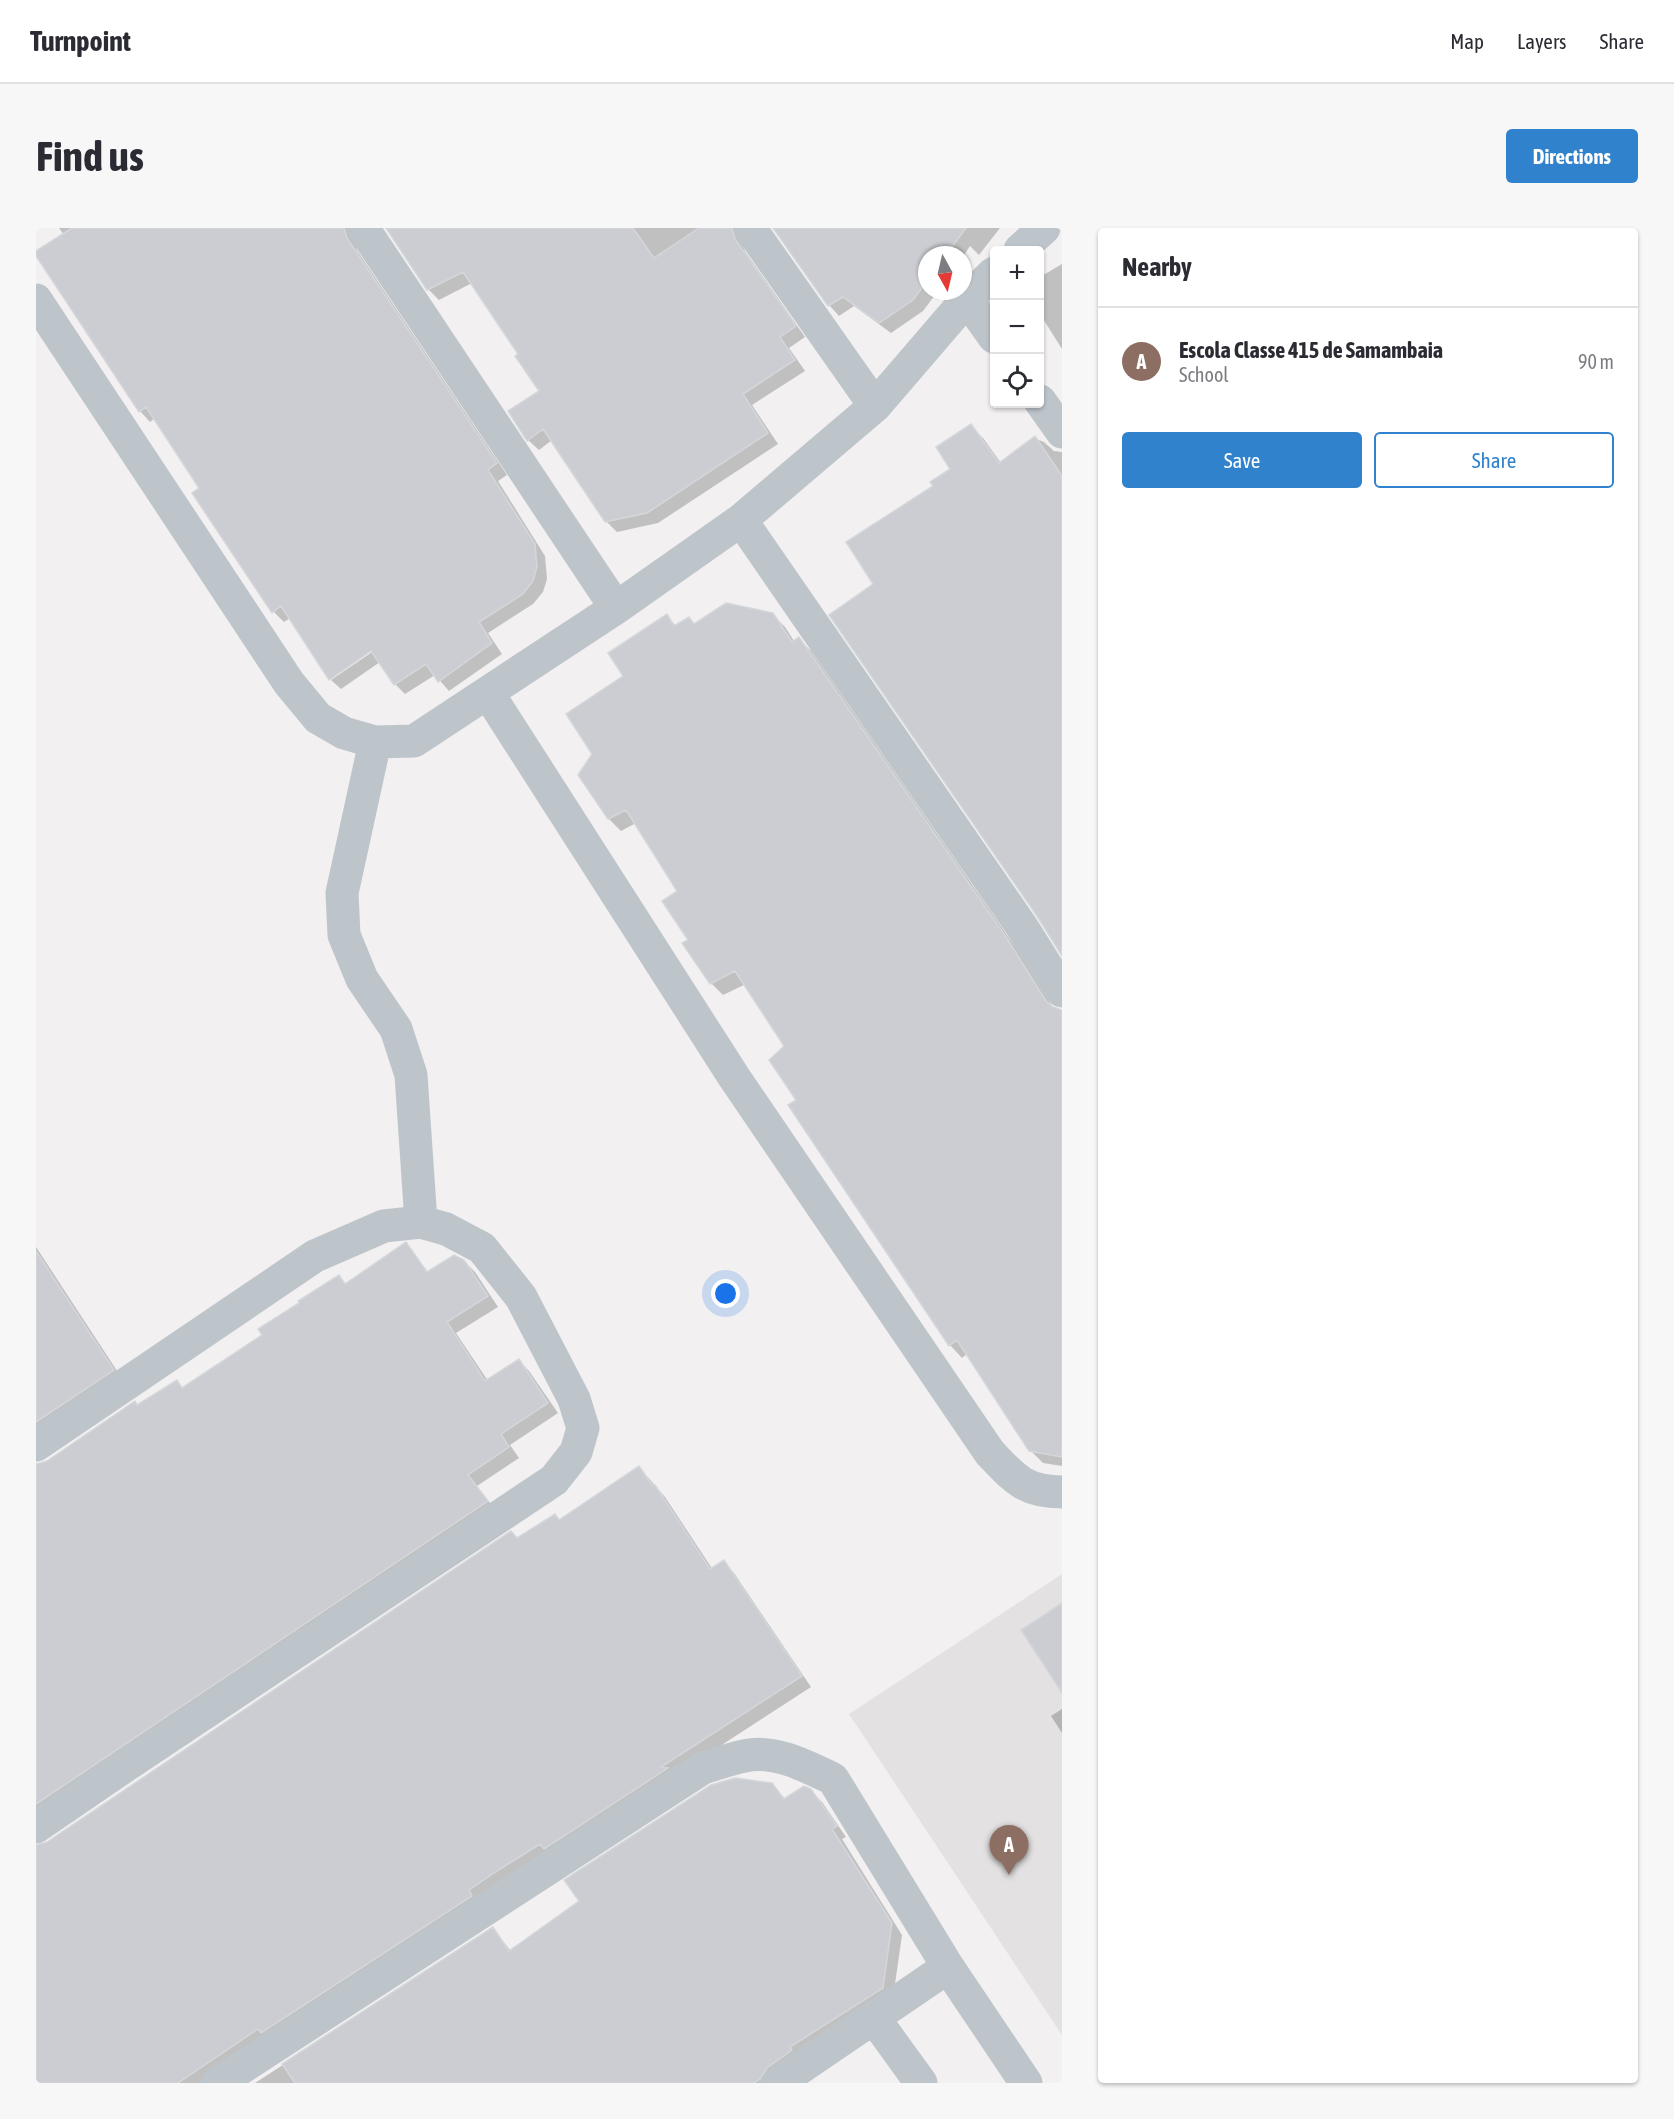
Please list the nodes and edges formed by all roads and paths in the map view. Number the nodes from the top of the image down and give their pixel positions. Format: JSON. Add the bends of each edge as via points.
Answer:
{"nodes":[{"id":1,"x":363,"y":228,"type":"edge"},
{"id":2,"x":750,"y":228,"type":"edge"},
{"id":3,"x":1044,"y":228,"type":"edge"},
{"id":4,"x":1024,"y":246,"type":"edge"},
{"id":5,"x":990,"y":277,"type":"edge"},
{"id":6,"x":972,"y":294,"type":"edge"},
{"id":7,"x":36,"y":300,"type":"edge"},
{"id":8,"x":966,"y":300,"type":"edge"},
{"id":9,"x":968,"y":300,"type":"edge"},
{"id":10,"x":990,"y":332,"type":"edge"},
{"id":11,"x":875,"y":406,"type":"junction"},
{"id":12,"x":1044,"y":407,"type":"edge"},
{"id":13,"x":1062,"y":432,"type":"edge"},
{"id":14,"x":741,"y":520,"type":"junction"},
{"id":15,"x":616,"y":608,"type":"junction"},
{"id":16,"x":488,"y":693,"type":"junction"},
{"id":17,"x":375,"y":742,"type":"junction"},
{"id":18,"x":1062,"y":991,"type":"edge"},
{"id":19,"x":421,"y":1222,"type":"junction"},
{"id":20,"x":36,"y":1445,"type":"edge"},
{"id":21,"x":1062,"y":1491,"type":"edge"},
{"id":22,"x":36,"y":1827,"type":"edge"},
{"id":23,"x":948,"y":1967,"type":"junction"},
{"id":24,"x":874,"y":2018,"type":"junction"},
{"id":25,"x":218,"y":2083,"type":"edge"},
{"id":26,"x":778,"y":2083,"type":"edge"},
{"id":27,"x":921,"y":2083,"type":"edge"},
{"id":28,"x":1026,"y":2083,"type":"edge"}],
"edges":[{"from":1,"to":15,"type":"street"},
{"from":2,"to":11,"type":"street"},
{"from":3,"to":4,"type":"street"},
{"from":5,"to":6,"type":"street"},
{"from":7,"to":17,"type":"street","via":[[289,683],[318,718],[344,733]]},
{"from":8,"to":11,"type":"street"},
{"from":9,"to":10,"type":"street"},
{"from":11,"to":14,"type":"street"},
{"from":12,"to":13,"type":"street"},
{"from":14,"to":15,"type":"street"},
{"from":14,"to":18,"type":"street"},
{"from":15,"to":16,"type":"street"},
{"from":16,"to":17,"type":"street","via":[[414,741]]},
{"from":16,"to":21,"type":"street","via":[[734,1077],[990,1453],[1018,1482],[1047,1492]]},
{"from":17,"to":19,"type":"street","via":[[342,893],[344,935],[362,979],[396,1029],[411,1075]]},
{"from":19,"to":20,"type":"street","via":[[384,1226],[315,1256]]},
{"from":19,"to":22,"type":"street","via":[[446,1229],[482,1248],[521,1298],[574,1399],[583,1428],[576,1452],[554,1480]]},
{"from":23,"to":24,"type":"street"},
{"from":23,"to":25,"type":"street","via":[[833,1779],[777,1756],[746,1755],[703,1768]]},
{"from":23,"to":28,"type":"street"},
{"from":24,"to":26,"type":"street"},
{"from":24,"to":27,"type":"street"}]}
